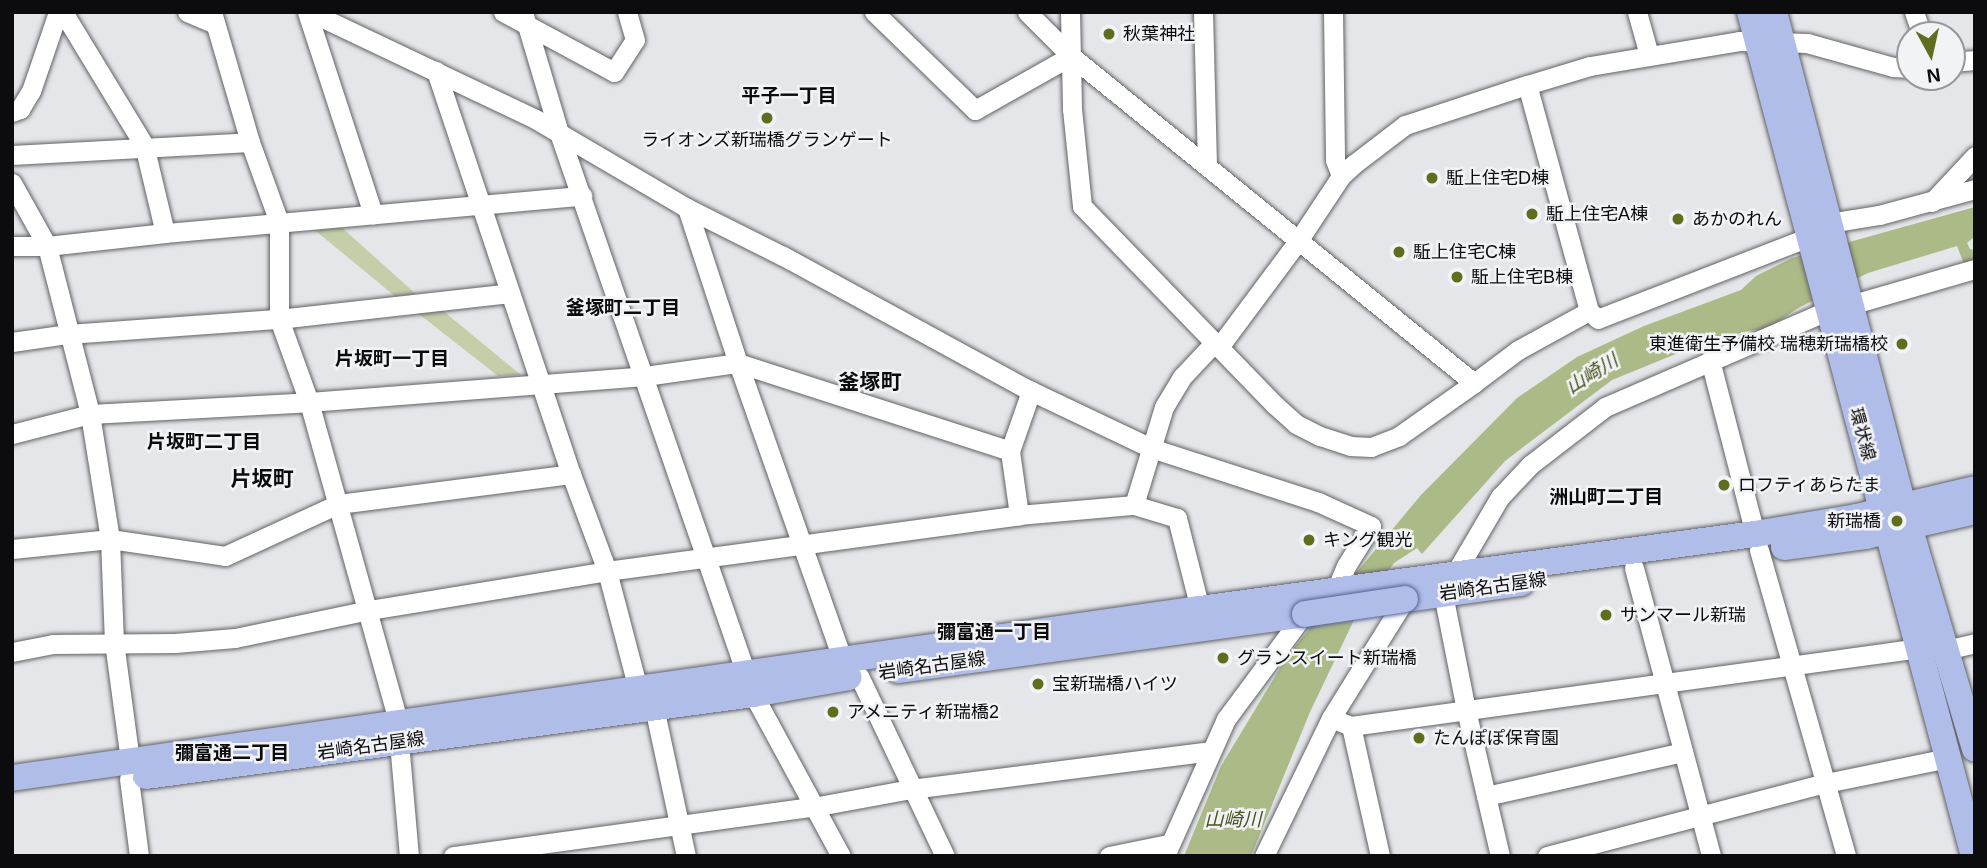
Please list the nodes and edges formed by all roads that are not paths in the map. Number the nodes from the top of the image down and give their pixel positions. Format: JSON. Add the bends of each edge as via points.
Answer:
{"nodes":[{"id":1,"x":61,"y":12,"type":"edge"},
{"id":2,"x":187,"y":12,"type":"edge"},
{"id":3,"x":308,"y":12,"type":"edge"},
{"id":4,"x":503,"y":12,"type":"edge"},
{"id":5,"x":627,"y":12,"type":"edge"},
{"id":6,"x":874,"y":12,"type":"edge"},
{"id":7,"x":1027,"y":12,"type":"edge"},
{"id":8,"x":1070,"y":12,"type":"edge"},
{"id":9,"x":1203,"y":12,"type":"edge"},
{"id":10,"x":1333,"y":12,"type":"edge"},
{"id":11,"x":1637,"y":12,"type":"edge"},
{"id":12,"x":1750,"y":12,"type":"edge"},
{"id":13,"x":1774,"y":12,"type":"edge"},
{"id":14,"x":214,"y":18,"type":"edge"},
{"id":15,"x":525,"y":19,"type":"edge"},
{"id":16,"x":1770,"y":43,"type":"junction"},
{"id":17,"x":1649,"y":55,"type":"junction"},
{"id":18,"x":1071,"y":56,"type":"junction"},
{"id":19,"x":1896,"y":67,"type":"edge"},
{"id":20,"x":436,"y":71,"type":"junction"},
{"id":21,"x":1527,"y":85,"type":"junction"},
{"id":22,"x":12,"y":112,"type":"edge"},
{"id":23,"x":559,"y":133,"type":"junction"},
{"id":24,"x":250,"y":142,"type":"junction"},
{"id":25,"x":144,"y":145,"type":"junction"},
{"id":26,"x":12,"y":155,"type":"edge"},
{"id":27,"x":1975,"y":156,"type":"edge"},
{"id":28,"x":1207,"y":165,"type":"junction"},
{"id":29,"x":1341,"y":176,"type":"junction"},
{"id":30,"x":12,"y":183,"type":"edge"},
{"id":31,"x":1975,"y":189,"type":"edge"},
{"id":32,"x":582,"y":196,"type":"junction"},
{"id":33,"x":1931,"y":202,"type":"junction"},
{"id":34,"x":481,"y":205,"type":"junction"},
{"id":35,"x":687,"y":208,"type":"junction"},
{"id":36,"x":373,"y":214,"type":"junction"},
{"id":37,"x":279,"y":222,"type":"junction"},
{"id":38,"x":1824,"y":232,"type":"junction"},
{"id":39,"x":165,"y":233,"type":"junction"},
{"id":40,"x":1298,"y":241,"type":"junction"},
{"id":41,"x":12,"y":246,"type":"edge"},
{"id":42,"x":47,"y":246,"type":"junction"},
{"id":43,"x":1975,"y":269,"type":"edge"},
{"id":44,"x":510,"y":293,"type":"junction"},
{"id":45,"x":1839,"y":304,"type":"junction"},
{"id":46,"x":1590,"y":311,"type":"junction"},
{"id":47,"x":279,"y":319,"type":"junction"},
{"id":48,"x":68,"y":334,"type":"junction"},
{"id":49,"x":12,"y":342,"type":"edge"},
{"id":50,"x":1217,"y":344,"type":"junction"},
{"id":51,"x":1710,"y":360,"type":"junction"},
{"id":52,"x":738,"y":363,"type":"junction"},
{"id":53,"x":645,"y":376,"type":"junction"},
{"id":54,"x":541,"y":382,"type":"junction"},
{"id":55,"x":1475,"y":383,"type":"junction"},
{"id":56,"x":1031,"y":391,"type":"junction"},
{"id":57,"x":309,"y":402,"type":"junction"},
{"id":58,"x":90,"y":414,"type":"junction"},
{"id":59,"x":12,"y":434,"type":"edge"},
{"id":60,"x":1152,"y":448,"type":"junction"},
{"id":61,"x":1010,"y":451,"type":"junction"},
{"id":62,"x":571,"y":474,"type":"junction"},
{"id":63,"x":1975,"y":489,"type":"edge"},
{"id":64,"x":338,"y":504,"type":"junction"},
{"id":65,"x":1133,"y":505,"type":"junction"},
{"id":66,"x":1975,"y":511,"type":"edge"},
{"id":67,"x":1019,"y":515,"type":"junction"},
{"id":68,"x":1895,"y":518,"type":"junction"},
{"id":69,"x":110,"y":539,"type":"junction"},
{"id":70,"x":1757,"y":542,"type":"junction"},
{"id":71,"x":802,"y":547,"type":"junction"},
{"id":72,"x":12,"y":548,"type":"edge"},
{"id":73,"x":708,"y":558,"type":"junction"},
{"id":74,"x":1634,"y":568,"type":"junction"},
{"id":75,"x":607,"y":571,"type":"junction"},
{"id":76,"x":1449,"y":584,"type":"junction"},
{"id":77,"x":1336,"y":590,"type":"junction"},
{"id":78,"x":1405,"y":599,"type":"junction"},
{"id":79,"x":1200,"y":609,"type":"junction"},
{"id":80,"x":369,"y":610,"type":"junction"},
{"id":81,"x":1305,"y":614,"type":"junction"},
{"id":82,"x":114,"y":642,"type":"junction"},
{"id":83,"x":1975,"y":643,"type":"edge"},
{"id":84,"x":1933,"y":649,"type":"junction"},
{"id":85,"x":12,"y":652,"type":"edge"},
{"id":86,"x":1791,"y":666,"type":"junction"},
{"id":87,"x":851,"y":668,"type":"junction"},
{"id":88,"x":1665,"y":683,"type":"junction"},
{"id":89,"x":750,"y":684,"type":"junction"},
{"id":90,"x":646,"y":698,"type":"junction"},
{"id":91,"x":1466,"y":710,"type":"junction"},
{"id":92,"x":1331,"y":718,"type":"junction"},
{"id":93,"x":1351,"y":726,"type":"junction"},
{"id":94,"x":398,"y":732,"type":"junction"},
{"id":95,"x":1975,"y":749,"type":"edge"},
{"id":96,"x":1210,"y":751,"type":"junction"},
{"id":97,"x":1683,"y":752,"type":"junction"},
{"id":98,"x":1948,"y":758,"type":"junction"},
{"id":99,"x":130,"y":770,"type":"junction"},
{"id":100,"x":12,"y":778,"type":"edge"},
{"id":101,"x":1826,"y":783,"type":"junction"},
{"id":102,"x":911,"y":789,"type":"junction"},
{"id":103,"x":12,"y":794,"type":"edge"},
{"id":104,"x":1486,"y":796,"type":"junction"},
{"id":105,"x":813,"y":807,"type":"junction"},
{"id":106,"x":1700,"y":815,"type":"junction"},
{"id":107,"x":679,"y":823,"type":"junction"},
{"id":108,"x":1167,"y":850,"type":"edge"},
{"id":109,"x":139,"y":856,"type":"edge"},
{"id":110,"x":409,"y":856,"type":"edge"},
{"id":111,"x":453,"y":856,"type":"edge"},
{"id":112,"x":686,"y":856,"type":"edge"},
{"id":113,"x":841,"y":856,"type":"edge"},
{"id":114,"x":945,"y":856,"type":"edge"},
{"id":115,"x":1109,"y":856,"type":"edge"},
{"id":116,"x":1264,"y":856,"type":"edge"},
{"id":117,"x":1380,"y":856,"type":"edge"},
{"id":118,"x":1500,"y":856,"type":"edge"},
{"id":119,"x":1547,"y":856,"type":"edge"},
{"id":120,"x":1711,"y":856,"type":"edge"},
{"id":121,"x":1846,"y":856,"type":"edge"},
{"id":122,"x":1974,"y":856,"type":"edge"}],
"edges":[{"from":1,"to":22,"type":"street","via":[[31,91],[20,109]]},
{"from":1,"to":25,"type":"street"},
{"from":2,"to":14,"type":"street"},
{"from":3,"to":20,"type":"street"},
{"from":3,"to":36,"type":"street"},
{"from":4,"to":15,"type":"street"},
{"from":5,"to":15,"type":"street","via":[[635,40],[614,72]]},
{"from":6,"to":18,"type":"street","via":[[975,110]]},
{"from":7,"to":18,"type":"street"},
{"from":8,"to":18,"type":"street"},
{"from":9,"to":28,"type":"street"},
{"from":10,"to":29,"type":"street","via":[[1335,160]]},
{"from":11,"to":17,"type":"street"},
{"from":12,"to":16,"type":"main road","name":"環状線"},
{"from":13,"to":16,"type":"main road","name":"環状線"},
{"from":14,"to":24,"type":"street"},
{"from":15,"to":23,"type":"street"},
{"from":16,"to":17,"type":"street","via":[[1739,41]]},
{"from":16,"to":19,"type":"street","via":[[1807,43]]},
{"from":16,"to":38,"type":"main road","name":"環状線"},
{"from":17,"to":21,"type":"street"},
{"from":18,"to":28,"type":"street"},
{"from":18,"to":50,"type":"street","via":[[1082,206]]},
{"from":20,"to":23,"type":"street"},
{"from":20,"to":34,"type":"street"},
{"from":21,"to":29,"type":"street","via":[[1405,125]]},
{"from":21,"to":46,"type":"street"},
{"from":23,"to":32,"type":"street"},
{"from":23,"to":35,"type":"street"},
{"from":24,"to":25,"type":"street"},
{"from":24,"to":37,"type":"street"},
{"from":25,"to":26,"type":"street"},
{"from":25,"to":39,"type":"street"},
{"from":27,"to":33,"type":"street"},
{"from":28,"to":40,"type":"street"},
{"from":29,"to":40,"type":"street"},
{"from":30,"to":42,"type":"street"},
{"from":31,"to":33,"type":"street"},
{"from":32,"to":34,"type":"street"},
{"from":32,"to":53,"type":"street"},
{"from":33,"to":38,"type":"street"},
{"from":34,"to":36,"type":"street"},
{"from":34,"to":44,"type":"street"},
{"from":35,"to":52,"type":"street"},
{"from":35,"to":56,"type":"street"},
{"from":36,"to":37,"type":"street"},
{"from":37,"to":39,"type":"street"},
{"from":37,"to":47,"type":"street"},
{"from":38,"to":45,"type":"main road","name":"環状線"},
{"from":38,"to":46,"type":"street","via":[[1598,319]]},
{"from":39,"to":42,"type":"street"},
{"from":40,"to":50,"type":"street"},
{"from":40,"to":55,"type":"street"},
{"from":41,"to":42,"type":"street"},
{"from":42,"to":48,"type":"street"},
{"from":43,"to":45,"type":"street"},
{"from":44,"to":47,"type":"street"},
{"from":44,"to":54,"type":"street"},
{"from":45,"to":51,"type":"street"},
{"from":45,"to":68,"type":"main road","name":"環状線"},
{"from":46,"to":55,"type":"street","via":[[1518,350]]},
{"from":47,"to":48,"type":"street"},
{"from":47,"to":57,"type":"street"},
{"from":48,"to":49,"type":"street"},
{"from":48,"to":58,"type":"street"},
{"from":50,"to":55,"type":"street","via":[[1296,424],[1350,446],[1382,445]]},
{"from":50,"to":60,"type":"street","via":[[1182,377]]},
{"from":51,"to":70,"type":"street"},
{"from":51,"to":76,"type":"street","via":[[1605,407],[1530,465],[1500,497]]},
{"from":52,"to":53,"type":"street"},
{"from":52,"to":61,"type":"street"},
{"from":52,"to":71,"type":"street"},
{"from":53,"to":54,"type":"street"},
{"from":53,"to":73,"type":"street"},
{"from":54,"to":57,"type":"street"},
{"from":54,"to":62,"type":"street"},
{"from":56,"to":60,"type":"street"},
{"from":56,"to":61,"type":"street"},
{"from":57,"to":58,"type":"street"},
{"from":57,"to":64,"type":"street"},
{"from":58,"to":59,"type":"street"},
{"from":58,"to":69,"type":"street"},
{"from":60,"to":65,"type":"street"},
{"from":60,"to":77,"type":"street","via":[[1318,502],[1371,526]]},
{"from":61,"to":67,"type":"street"},
{"from":62,"to":64,"type":"street"},
{"from":62,"to":75,"type":"street"},
{"from":63,"to":68,"type":"main road"},
{"from":64,"to":69,"type":"street","via":[[225,556]]},
{"from":64,"to":80,"type":"street"},
{"from":65,"to":67,"type":"street"},
{"from":65,"to":79,"type":"street","via":[[1177,517]]},
{"from":66,"to":68,"type":"main road","name":"岩崎名古屋線"},
{"from":67,"to":71,"type":"street"},
{"from":68,"to":70,"type":"main road","name":"岩崎名古屋線"},
{"from":68,"to":84,"type":"main road","name":"環状線"},
{"from":69,"to":72,"type":"street"},
{"from":69,"to":82,"type":"street"},
{"from":70,"to":74,"type":"main road","name":"岩崎名古屋線"},
{"from":70,"to":76,"type":"main road","name":"岩崎名古屋線"},
{"from":70,"to":86,"type":"street"},
{"from":71,"to":73,"type":"street"},
{"from":71,"to":87,"type":"street"},
{"from":73,"to":75,"type":"street"},
{"from":73,"to":89,"type":"street"},
{"from":74,"to":76,"type":"main road","name":"岩崎名古屋線"},
{"from":74,"to":88,"type":"street"},
{"from":75,"to":80,"type":"street"},
{"from":75,"to":90,"type":"street"},
{"from":76,"to":77,"type":"main road","name":"岩崎名古屋線"},
{"from":76,"to":78,"type":"main road","name":"岩崎名古屋線"},
{"from":76,"to":91,"type":"street"},
{"from":77,"to":79,"type":"main road","name":"岩崎名古屋線"},
{"from":78,"to":81,"type":"main road","name":"岩崎名古屋線","bridge":true},
{"from":78,"to":92,"type":"street"},
{"from":79,"to":87,"type":"main road","name":"岩崎名古屋線"},
{"from":80,"to":82,"type":"street","via":[[234,638]]},
{"from":80,"to":94,"type":"street"},
{"from":81,"to":87,"type":"main road","name":"岩崎名古屋線"},
{"from":81,"to":96,"type":"street","via":[[1226,719]]},
{"from":82,"to":85,"type":"street","via":[[53,644]]},
{"from":82,"to":99,"type":"street"},
{"from":83,"to":84,"type":"street"},
{"from":84,"to":86,"type":"street"},
{"from":84,"to":95,"type":"main road","name":"環状線"},
{"from":84,"to":98,"type":"main road","name":"環状線"},
{"from":86,"to":88,"type":"street"},
{"from":86,"to":101,"type":"street"},
{"from":87,"to":89,"type":"main road","name":"岩崎名古屋線"},
{"from":87,"to":102,"type":"street"},
{"from":88,"to":91,"type":"street"},
{"from":88,"to":97,"type":"street"},
{"from":89,"to":90,"type":"main road","name":"岩崎名古屋線"},
{"from":89,"to":105,"type":"street"},
{"from":90,"to":94,"type":"main road","name":"岩崎名古屋線"},
{"from":90,"to":107,"type":"street"},
{"from":91,"to":93,"type":"street"},
{"from":91,"to":104,"type":"street"},
{"from":92,"to":93,"type":"street"},
{"from":92,"to":116,"type":"street"},
{"from":93,"to":117,"type":"street"},
{"from":94,"to":99,"type":"main road","name":"岩崎名古屋線"},
{"from":94,"to":110,"type":"street"},
{"from":96,"to":102,"type":"street"},
{"from":96,"to":108,"type":"street"},
{"from":97,"to":104,"type":"street"},
{"from":97,"to":106,"type":"street"},
{"from":98,"to":101,"type":"street"},
{"from":98,"to":122,"type":"main road","name":"環状線"},
{"from":99,"to":100,"type":"main road","name":"岩崎名古屋線"},
{"from":99,"to":103,"type":"main road","name":"岩崎名古屋線"},
{"from":99,"to":109,"type":"street"},
{"from":101,"to":106,"type":"street"},
{"from":101,"to":121,"type":"street"},
{"from":102,"to":105,"type":"street"},
{"from":102,"to":114,"type":"street"},
{"from":104,"to":118,"type":"street"},
{"from":105,"to":107,"type":"street"},
{"from":105,"to":113,"type":"street"},
{"from":106,"to":119,"type":"street"},
{"from":106,"to":120,"type":"street"},
{"from":107,"to":111,"type":"street"},
{"from":107,"to":112,"type":"street"},
{"from":108,"to":115,"type":"street"}]}
